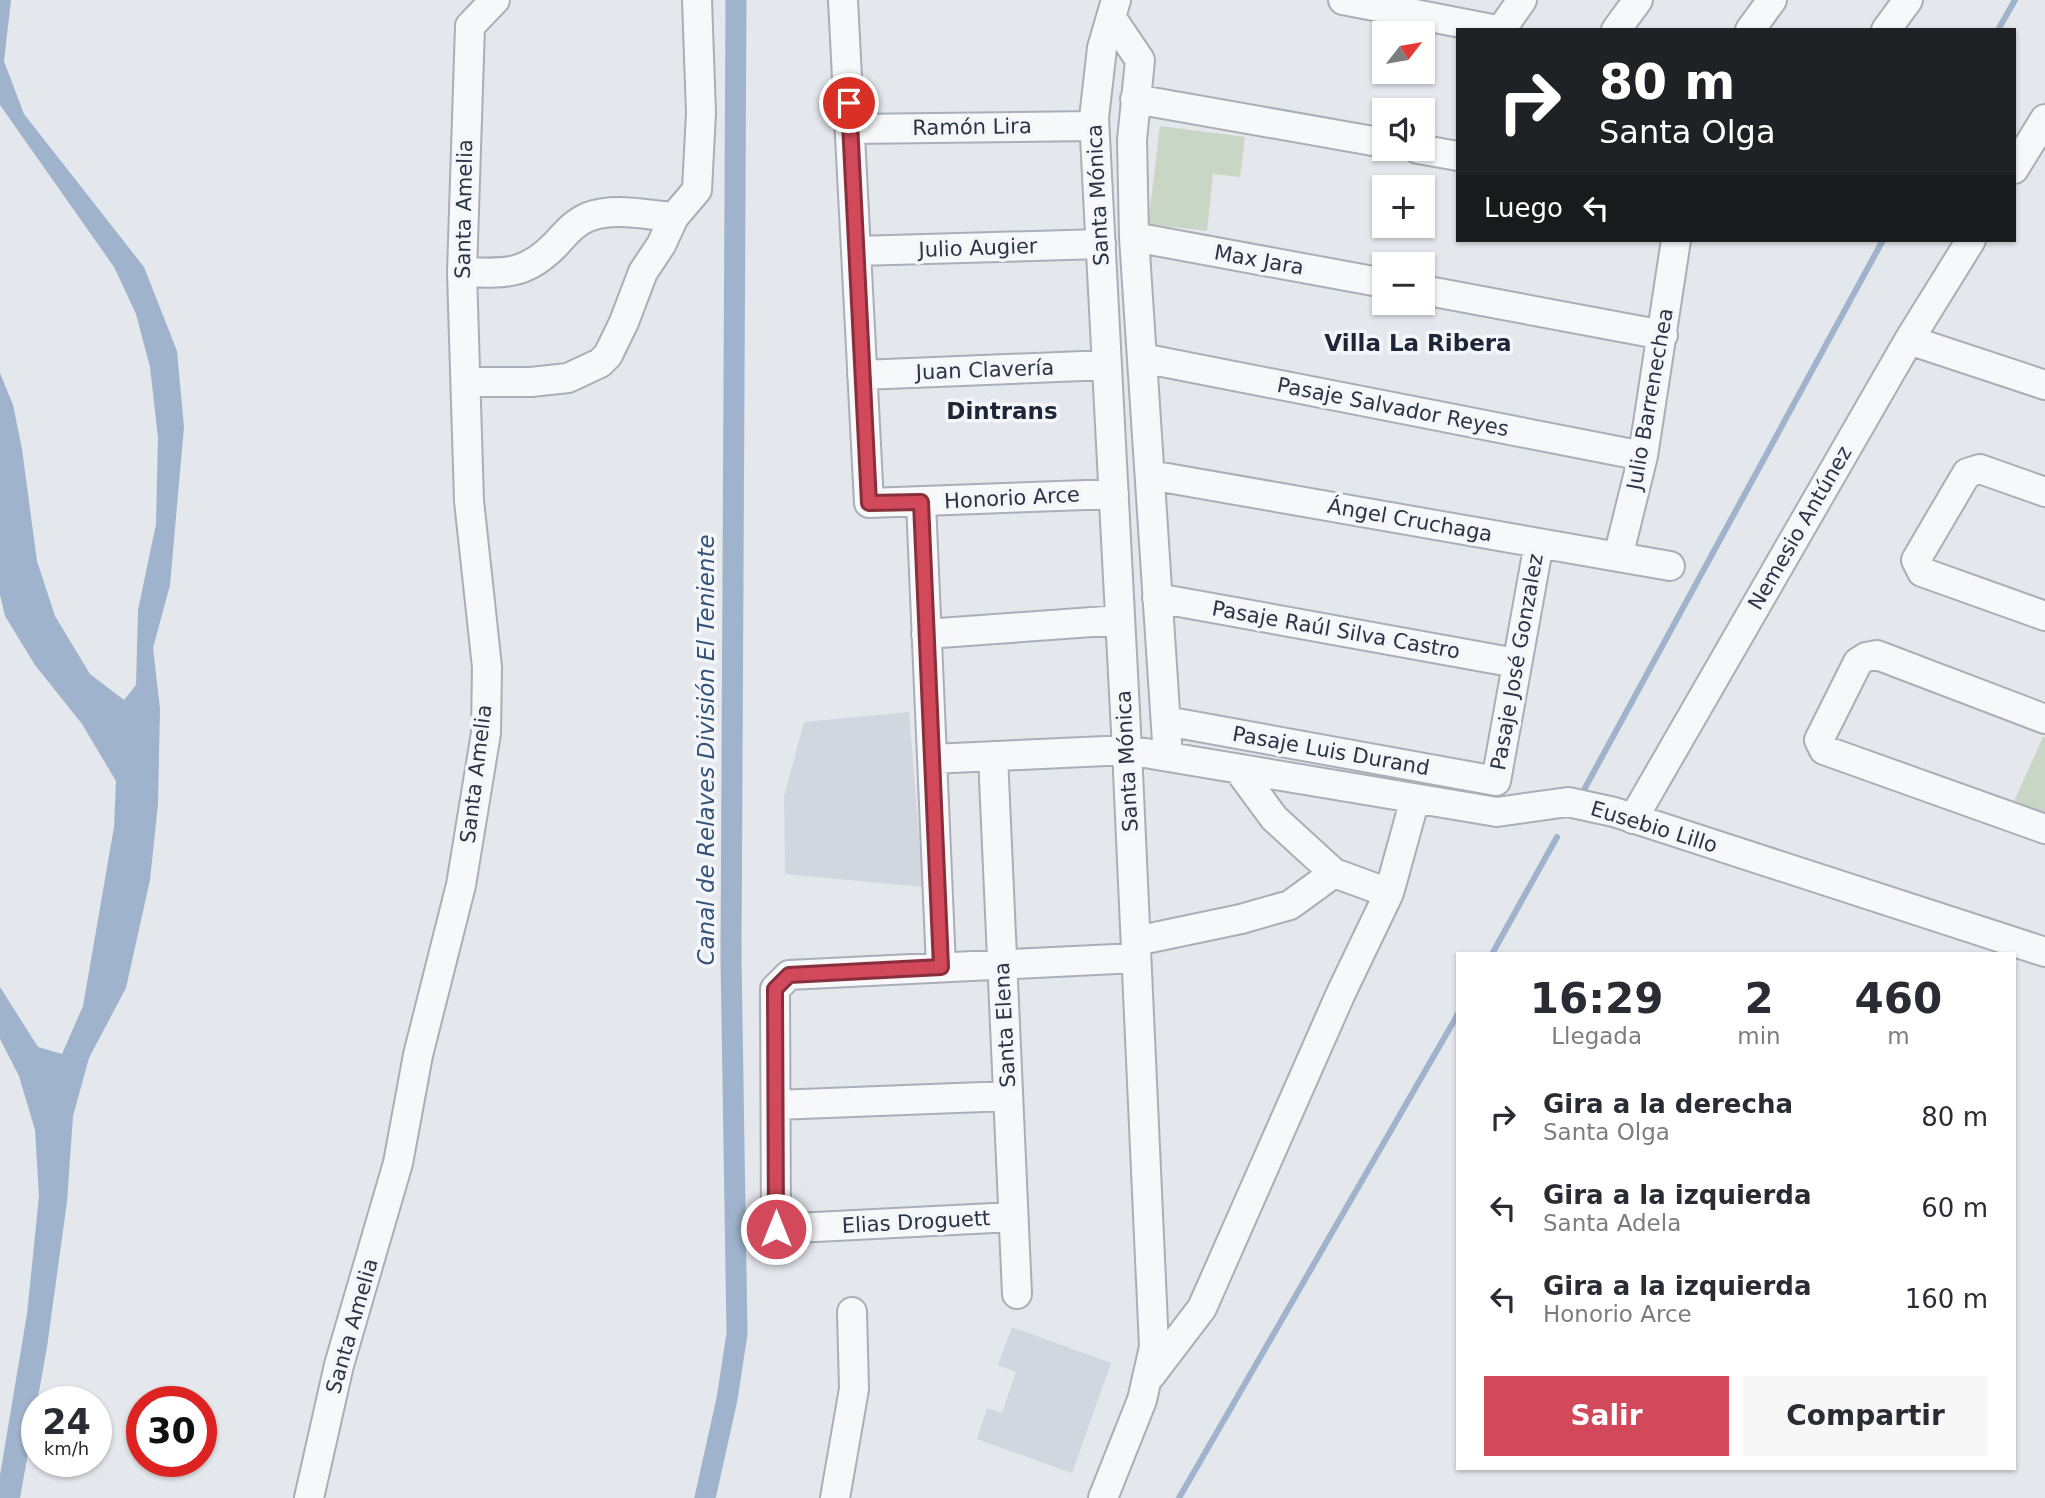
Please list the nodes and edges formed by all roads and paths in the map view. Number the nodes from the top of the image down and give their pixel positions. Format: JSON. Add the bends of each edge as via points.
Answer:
{"nodes":[{"id":1,"x":495,"y":0,"type":"edge"},
{"id":2,"x":697,"y":0,"type":"edge"},
{"id":3,"x":844,"y":0,"type":"edge"},
{"id":4,"x":1343,"y":0,"type":"edge"},
{"id":5,"x":1522,"y":0,"type":"edge"},
{"id":6,"x":1638,"y":0,"type":"edge"},
{"id":7,"x":1772,"y":0,"type":"edge"},
{"id":8,"x":1908,"y":0,"type":"edge"},
{"id":9,"x":1391,"y":4,"type":"edge"},
{"id":10,"x":1113,"y":9,"type":"edge"},
{"id":11,"x":1491,"y":28,"type":"edge"},
{"id":12,"x":1501,"y":28,"type":"edge"},
{"id":13,"x":1617,"y":28,"type":"edge"},
{"id":14,"x":1751,"y":28,"type":"edge"},
{"id":15,"x":1887,"y":28,"type":"edge"},
{"id":16,"x":1135,"y":99,"type":"junction"},
{"id":17,"x":2045,"y":119,"type":"edge"},
{"id":18,"x":1094,"y":126,"type":"junction"},
{"id":19,"x":850,"y":129,"type":"junction"},
{"id":20,"x":1372,"y":141,"type":"edge"},
{"id":21,"x":1435,"y":152,"type":"edge"},
{"id":22,"x":1456,"y":156,"type":"edge"},
{"id":23,"x":2016,"y":166,"type":"edge"},
{"id":24,"x":674,"y":217,"type":"junction"},
{"id":25,"x":1134,"y":237,"type":"junction"},
{"id":26,"x":1676,"y":242,"type":"edge"},
{"id":27,"x":1969,"y":242,"type":"edge"},
{"id":28,"x":1101,"y":244,"type":"junction"},
{"id":29,"x":856,"y":251,"type":"junction"},
{"id":30,"x":462,"y":272,"type":"junction"},
{"id":31,"x":1372,"y":281,"type":"edge"},
{"id":32,"x":1435,"y":292,"type":"edge"},
{"id":33,"x":1662,"y":335,"type":"junction"},
{"id":34,"x":1909,"y":341,"type":"junction"},
{"id":35,"x":1142,"y":358,"type":"junction"},
{"id":36,"x":1107,"y":365,"type":"junction"},
{"id":37,"x":862,"y":375,"type":"junction"},
{"id":38,"x":466,"y":382,"type":"junction"},
{"id":39,"x":2045,"y":385,"type":"edge"},
{"id":40,"x":1643,"y":456,"type":"junction"},
{"id":41,"x":1150,"y":475,"type":"junction"},
{"id":42,"x":2045,"y":492,"type":"edge"},
{"id":43,"x":1114,"y":494,"type":"junction"},
{"id":44,"x":921,"y":502,"type":"junction"},
{"id":45,"x":1539,"y":543,"type":"junction"},
{"id":46,"x":1618,"y":557,"type":"junction"},
{"id":47,"x":1671,"y":566,"type":"dead end"},
{"id":48,"x":1157,"y":598,"type":"junction"},
{"id":49,"x":2045,"y":616,"type":"edge"},
{"id":50,"x":1120,"y":620,"type":"junction"},
{"id":51,"x":926,"y":634,"type":"junction"},
{"id":52,"x":1516,"y":663,"type":"junction"},
{"id":53,"x":2045,"y":719,"type":"edge"},
{"id":54,"x":1166,"y":721,"type":"junction"},
{"id":55,"x":1127,"y":750,"type":"junction"},
{"id":56,"x":993,"y":756,"type":"junction"},
{"id":57,"x":1168,"y":757,"type":"junction"},
{"id":58,"x":932,"y":759,"type":"junction"},
{"id":59,"x":1238,"y":769,"type":"junction"},
{"id":60,"x":1496,"y":781,"type":"joint"},
{"id":61,"x":1415,"y":799,"type":"junction"},
{"id":62,"x":1633,"y":819,"type":"junction"},
{"id":63,"x":2045,"y":829,"type":"edge"},
{"id":64,"x":1334,"y":873,"type":"junction"},
{"id":65,"x":1389,"y":893,"type":"junction"},
{"id":66,"x":2044,"y":947,"type":"edge"},
{"id":67,"x":1136,"y":949,"type":"junction"},
{"id":68,"x":1002,"y":965,"type":"junction"},
{"id":69,"x":941,"y":967,"type":"junction"},
{"id":70,"x":1008,"y":1096,"type":"junction"},
{"id":71,"x":776,"y":1105,"type":"junction"},
{"id":72,"x":1013,"y":1217,"type":"junction"},
{"id":73,"x":1017,"y":1294,"type":"dead end"},
{"id":74,"x":852,"y":1312,"type":"dead end"},
{"id":75,"x":1146,"y":1383,"type":"junction"},
{"id":76,"x":841,"y":1496,"type":"edge"},
{"id":77,"x":309,"y":1498,"type":"edge"},
{"id":78,"x":1103,"y":1498,"type":"edge"}],
"edges":[{"from":1,"to":30,"type":"street","name":"Santa Amelia","via":[[470,26]]},
{"from":2,"to":24,"type":"street","via":[[701,113],[697,190]]},
{"from":3,"to":19,"type":"street"},
{"from":4,"to":9,"type":"street"},
{"from":5,"to":12,"type":"street"},
{"from":6,"to":13,"type":"street"},
{"from":7,"to":14,"type":"street"},
{"from":8,"to":15,"type":"street"},
{"from":9,"to":11,"type":"street"},
{"from":10,"to":16,"type":"street","name":"Santa Mónica","via":[[1140,60]]},
{"from":10,"to":18,"type":"street","name":"Santa Mónica","via":[[1102,48]]},
{"from":16,"to":20,"type":"street"},
{"from":16,"to":25,"type":"street","name":"Santa Mónica"},
{"from":17,"to":23,"type":"street"},
{"from":18,"to":19,"type":"street","name":"Ramón Lira"},
{"from":18,"to":28,"type":"street","name":"Santa Mónica"},
{"from":19,"to":29,"type":"street"},
{"from":21,"to":22,"type":"street"},
{"from":24,"to":30,"type":"street","via":[[619,212],[590,217],[573,225],[530,265],[507,274]]},
{"from":24,"to":38,"type":"street","via":[[643,272],[608,355],[600,363],[568,378]]},
{"from":25,"to":31,"type":"street","name":"Max Jara"},
{"from":25,"to":35,"type":"street","name":"Santa Mónica"},
{"from":26,"to":33,"type":"street","name":"Julio Barrenechea"},
{"from":27,"to":34,"type":"street","name":"Nemesio Antúnez"},
{"from":28,"to":29,"type":"street","name":"Julio Augier"},
{"from":28,"to":36,"type":"street","name":"Santa Mónica"},
{"from":29,"to":37,"type":"street"},
{"from":30,"to":38,"type":"street","name":"Santa Amelia"},
{"from":32,"to":33,"type":"street"},
{"from":33,"to":40,"type":"street","name":"Julio Barrenechea"},
{"from":34,"to":39,"type":"street"},
{"from":34,"to":62,"type":"street","name":"Nemesio Antúnez"},
{"from":35,"to":40,"type":"street","name":"Pasaje Salvador Reyes"},
{"from":35,"to":41,"type":"street","name":"Santa Mónica"},
{"from":36,"to":37,"type":"street","name":"Juan Clavería"},
{"from":36,"to":43,"type":"street","name":"Santa Mónica"},
{"from":37,"to":44,"type":"street","name":"Honorio Arce","via":[[869,503]]},
{"from":38,"to":77,"type":"street","name":"Santa Amelia","via":[[469,501],[487,667],[486,733],[461,885],[418,1055],[398,1163],[339,1365]]},
{"from":40,"to":46,"type":"street","name":"Julio Barrenechea"},
{"from":41,"to":45,"type":"street","name":"Ángel Cruchaga"},
{"from":41,"to":48,"type":"street","name":"Santa Mónica"},
{"from":42,"to":49,"type":"street","via":[[1980,469],[1967,472],[1916,560],[1922,572]]},
{"from":43,"to":44,"type":"street","name":"Honorio Arce"},
{"from":43,"to":50,"type":"street","name":"Santa Mónica"},
{"from":44,"to":51,"type":"street"},
{"from":45,"to":46,"type":"street","name":"Ángel Cruchaga"},
{"from":45,"to":52,"type":"street","name":"Pasaje José Gonzalez"},
{"from":46,"to":47,"type":"street","name":"Ángel Cruchaga"},
{"from":48,"to":52,"type":"street","name":"Pasaje Raúl Silva Castro"},
{"from":48,"to":54,"type":"street","name":"Santa Mónica"},
{"from":50,"to":51,"type":"street"},
{"from":50,"to":55,"type":"street","name":"Santa Mónica"},
{"from":51,"to":58,"type":"street"},
{"from":52,"to":60,"type":"street","name":"Pasaje José Gonzalez"},
{"from":53,"to":63,"type":"street","via":[[1877,655],[1858,663],[1819,740],[1824,750]]},
{"from":54,"to":57,"type":"street","name":"Santa Mónica"},
{"from":54,"to":60,"type":"street","name":"Pasaje Luis Durand"},
{"from":55,"to":56,"type":"street","name":"Eusebio Lillo"},
{"from":55,"to":57,"type":"street","name":"Eusebio Lillo"},
{"from":55,"to":67,"type":"street","name":"Santa Mónica"},
{"from":56,"to":58,"type":"street","name":"Eusebio Lillo"},
{"from":56,"to":68,"type":"street","name":"Santa Elena"},
{"from":57,"to":59,"type":"street","name":"Eusebio Lillo"},
{"from":58,"to":69,"type":"street"},
{"from":59,"to":61,"type":"street","name":"Eusebio Lillo"},
{"from":59,"to":64,"type":"street","via":[[1274,818]]},
{"from":61,"to":62,"type":"street","name":"Eusebio Lillo","via":[[1497,812],[1568,802]]},
{"from":61,"to":65,"type":"street"},
{"from":62,"to":66,"type":"street","name":"Eusebio Lillo"},
{"from":64,"to":65,"type":"street"},
{"from":64,"to":67,"type":"street","via":[[1290,905]]},
{"from":65,"to":75,"type":"street","via":[[1340,993],[1202,1308]]},
{"from":67,"to":68,"type":"street"},
{"from":67,"to":75,"type":"street","name":"Santa Mónica","via":[[1154,1347]]},
{"from":68,"to":69,"type":"street"},
{"from":68,"to":70,"type":"street","name":"Santa Elena"},
{"from":69,"to":71,"type":"street","via":[[789,975],[775,989]]},
{"from":70,"to":71,"type":"street"},
{"from":70,"to":72,"type":"street","name":"Santa Elena"},
{"from":71,"to":72,"type":"street","name":"Elias Droguett","via":[[776,1229]]},
{"from":72,"to":73,"type":"street","name":"Santa Elena"},
{"from":74,"to":76,"type":"street","via":[[854,1389]]},
{"from":75,"to":78,"type":"street","name":"Santa Mónica"}]}
